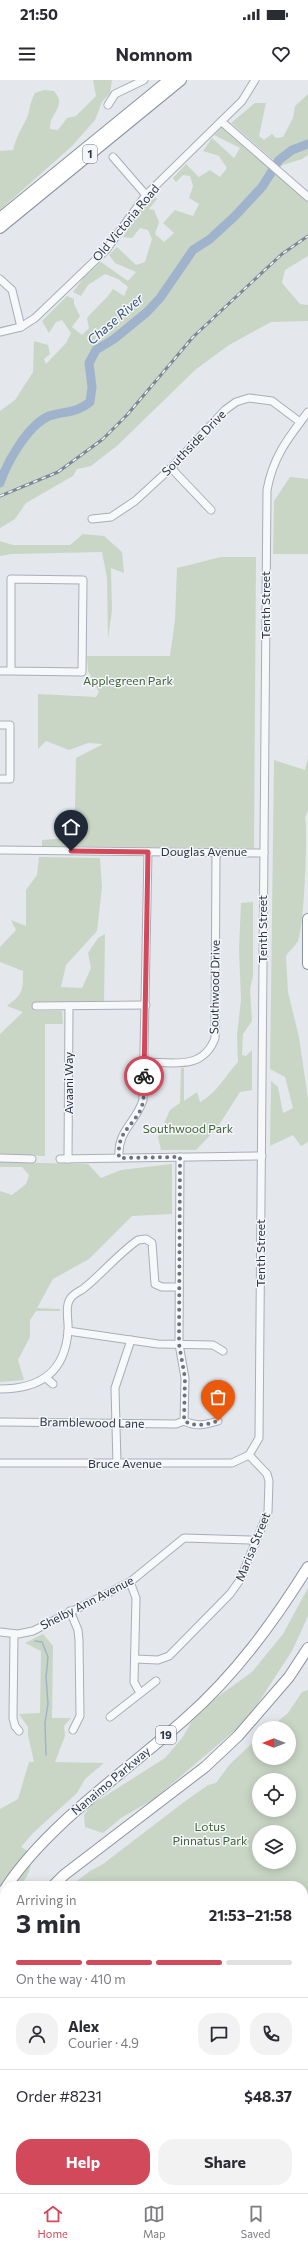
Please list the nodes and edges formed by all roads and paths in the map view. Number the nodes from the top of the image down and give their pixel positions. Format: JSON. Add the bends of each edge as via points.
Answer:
{"nodes":[{"id":1,"x":144,"y":80,"type":"edge"},
{"id":2,"x":169,"y":80,"type":"edge"},
{"id":3,"x":181,"y":80,"type":"edge"},
{"id":4,"x":255,"y":80,"type":"edge"},
{"id":5,"x":108,"y":105,"type":"dead end"},
{"id":6,"x":222,"y":122,"type":"junction"},
{"id":7,"x":113,"y":156,"type":"dead end"},
{"id":8,"x":146,"y":195,"type":"junction"},
{"id":9,"x":308,"y":197,"type":"edge"},
{"id":10,"x":0,"y":218,"type":"edge"},
{"id":11,"x":0,"y":228,"type":"edge"},
{"id":12,"x":0,"y":279,"type":"edge"},
{"id":13,"x":21,"y":327,"type":"junction"},
{"id":14,"x":0,"y":332,"type":"edge"},
{"id":15,"x":308,"y":412,"type":"edge"},
{"id":16,"x":300,"y":422,"type":"junction"},
{"id":17,"x":171,"y":468,"type":"junction"},
{"id":18,"x":211,"y":510,"type":"dead end"},
{"id":19,"x":92,"y":519,"type":"dead end"},
{"id":20,"x":0,"y":671,"type":"edge"},
{"id":21,"x":11,"y":671,"type":"junction"},
{"id":22,"x":0,"y":725,"type":"edge"},
{"id":23,"x":0,"y":779,"type":"edge"},
{"id":24,"x":0,"y":850,"type":"edge"},
{"id":25,"x":148,"y":852,"type":"junction"},
{"id":26,"x":216,"y":852,"type":"junction"},
{"id":27,"x":264,"y":852,"type":"junction"},
{"id":28,"x":308,"y":920,"type":"edge"},
{"id":29,"x":308,"y":964,"type":"edge"},
{"id":30,"x":146,"y":1005,"type":"junction"},
{"id":31,"x":36,"y":1006,"type":"dead end"},
{"id":32,"x":69,"y":1006,"type":"junction"},
{"id":33,"x":144,"y":1062,"type":"junction"},
{"id":34,"x":262,"y":1156,"type":"junction"},
{"id":35,"x":180,"y":1157,"type":"junction"},
{"id":36,"x":0,"y":1158,"type":"edge"},
{"id":37,"x":119,"y":1158,"type":"junction"},
{"id":38,"x":32,"y":1159,"type":"dead end"},
{"id":39,"x":60,"y":1159,"type":"dead end"},
{"id":40,"x":68,"y":1159,"type":"junction"},
{"id":41,"x":180,"y":1287,"type":"junction"},
{"id":42,"x":68,"y":1331,"type":"junction"},
{"id":43,"x":131,"y":1340,"type":"junction"},
{"id":44,"x":179,"y":1344,"type":"junction"},
{"id":45,"x":223,"y":1351,"type":"dead end"},
{"id":46,"x":46,"y":1378,"type":"junction"},
{"id":47,"x":53,"y":1384,"type":"dead end"},
{"id":48,"x":0,"y":1389,"type":"edge"},
{"id":49,"x":184,"y":1421,"type":"junction"},
{"id":50,"x":218,"y":1421,"type":"dead end"},
{"id":51,"x":0,"y":1422,"type":"edge"},
{"id":52,"x":116,"y":1422,"type":"junction"},
{"id":53,"x":249,"y":1455,"type":"junction"},
{"id":54,"x":0,"y":1463,"type":"edge"},
{"id":55,"x":117,"y":1464,"type":"junction"},
{"id":56,"x":256,"y":1543,"type":"junction"},
{"id":57,"x":308,"y":1567,"type":"edge"},
{"id":58,"x":130,"y":1582,"type":"junction"},
{"id":59,"x":70,"y":1611,"type":"junction"},
{"id":60,"x":0,"y":1632,"type":"edge"},
{"id":61,"x":14,"y":1634,"type":"junction"},
{"id":62,"x":308,"y":1648,"type":"edge"},
{"id":63,"x":135,"y":1659,"type":"junction"},
{"id":64,"x":156,"y":1681,"type":"dead end"},
{"id":65,"x":140,"y":1693,"type":"junction"},
{"id":66,"x":110,"y":1717,"type":"dead end"},
{"id":67,"x":73,"y":1730,"type":"dead end"},
{"id":68,"x":19,"y":1731,"type":"dead end"},
{"id":69,"x":10,"y":1881,"type":"edge"},
{"id":70,"x":58,"y":1881,"type":"edge"}],
"edges":[{"from":1,"to":5,"type":"street","via":[[115,94]]},
{"from":2,"to":10,"type":"highway","number":"1"},
{"from":3,"to":11,"type":"highway","number":"1"},
{"from":4,"to":6,"type":"street","name":"Old Victoria Road","via":[[242,101]]},
{"from":6,"to":8,"type":"street","name":"Old Victoria Road"},
{"from":6,"to":9,"type":"street"},
{"from":7,"to":8,"type":"street"},
{"from":8,"to":13,"type":"street","name":"Old Victoria Road","via":[[106,250],[35,318]]},
{"from":12,"to":13,"type":"street","via":[[12,290]]},
{"from":13,"to":14,"type":"street","name":"Old Victoria Road"},
{"from":15,"to":16,"type":"street","name":"Tenth Street"},
{"from":16,"to":17,"type":"street","name":"Southside Drive","via":[[272,401],[248,398],[236,402],[225,410]]},
{"from":16,"to":27,"type":"street","name":"Tenth Street","via":[[278,453],[270,472],[267,490]]},
{"from":17,"to":18,"type":"street"},
{"from":17,"to":19,"type":"street","name":"Southside Drive","via":[[135,501],[111,517]]},
{"from":20,"to":21,"type":"street"},
{"from":21,"to":21,"type":"street","via":[[82,672],[83,580],[11,579]]},
{"from":22,"to":23,"type":"street","via":[[10,725],[10,779]]},
{"from":24,"to":25,"type":"street","name":"Douglas Avenue"},
{"from":25,"to":26,"type":"street","name":"Douglas Avenue"},
{"from":25,"to":30,"type":"street"},
{"from":26,"to":27,"type":"street","name":"Douglas Avenue"},
{"from":26,"to":33,"type":"street","name":"Southwood Drive","via":[[215,1038],[212,1047],[205,1056],[196,1061]]},
{"from":27,"to":34,"type":"street","name":"Tenth Street"},
{"from":28,"to":29,"type":"highway"},
{"from":30,"to":32,"type":"street"},
{"from":30,"to":33,"type":"street"},
{"from":31,"to":32,"type":"street"},
{"from":32,"to":40,"type":"street","name":"Avaani Way"},
{"from":33,"to":37,"type":"street","via":[[143,1100],[140,1110],[119,1142]]},
{"from":34,"to":35,"type":"street"},
{"from":34,"to":53,"type":"street","name":"Tenth Street","via":[[260,1430],[256,1445]]},
{"from":35,"to":37,"type":"street"},
{"from":35,"to":41,"type":"street"},
{"from":36,"to":38,"type":"street"},
{"from":37,"to":40,"type":"street"},
{"from":39,"to":40,"type":"street"},
{"from":41,"to":42,"type":"street","via":[[162,1287],[155,1284],[152,1243],[146,1238],[138,1240],[71,1298],[68,1302]]},
{"from":41,"to":44,"type":"street"},
{"from":42,"to":43,"type":"street"},
{"from":42,"to":46,"type":"street","via":[[65,1349],[57,1366]]},
{"from":43,"to":44,"type":"street"},
{"from":43,"to":52,"type":"street","via":[[115,1388]]},
{"from":44,"to":45,"type":"street","via":[[213,1345]]},
{"from":44,"to":49,"type":"street","via":[[185,1378]]},
{"from":46,"to":47,"type":"street"},
{"from":46,"to":48,"type":"street","via":[[18,1389]]},
{"from":49,"to":50,"type":"street","name":"Bramblewood Lane","via":[[205,1425]]},
{"from":49,"to":52,"type":"street","name":"Bramblewood Lane","via":[[176,1424]]},
{"from":51,"to":52,"type":"street","name":"Bramblewood Lane"},
{"from":52,"to":55,"type":"street"},
{"from":53,"to":55,"type":"street","name":"Bruce Avenue","via":[[241,1460],[223,1464]]},
{"from":53,"to":56,"type":"street","name":"Marisa Street","via":[[264,1469],[269,1481],[268,1512]]},
{"from":54,"to":55,"type":"street","name":"Bruce Avenue"},
{"from":56,"to":58,"type":"street","name":"Shelby Ann Avenue","via":[[250,1540],[184,1538]]},
{"from":56,"to":63,"type":"street","name":"Marisa Street","via":[[236,1587],[175,1651],[164,1659]]},
{"from":57,"to":69,"type":"highway","name":"Nanaimo Parkway","number":"19","via":[[286,1603],[241,1664],[186,1718],[62,1823]]},
{"from":58,"to":59,"type":"street","name":"Shelby Ann Avenue"},
{"from":58,"to":63,"type":"street","via":[[136,1598]]},
{"from":59,"to":61,"type":"street","name":"Shelby Ann Avenue","via":[[33,1631]]},
{"from":59,"to":67,"type":"street","via":[[78,1630],[79,1640],[80,1716]]},
{"from":60,"to":61,"type":"street","name":"Shelby Ann Avenue"},
{"from":61,"to":68,"type":"street","via":[[13,1718]]},
{"from":62,"to":70,"type":"highway","via":[[289,1677],[238,1736],[205,1767]]},
{"from":63,"to":65,"type":"street","via":[[134,1682]]},
{"from":64,"to":65,"type":"street"},
{"from":65,"to":66,"type":"street"}]}
